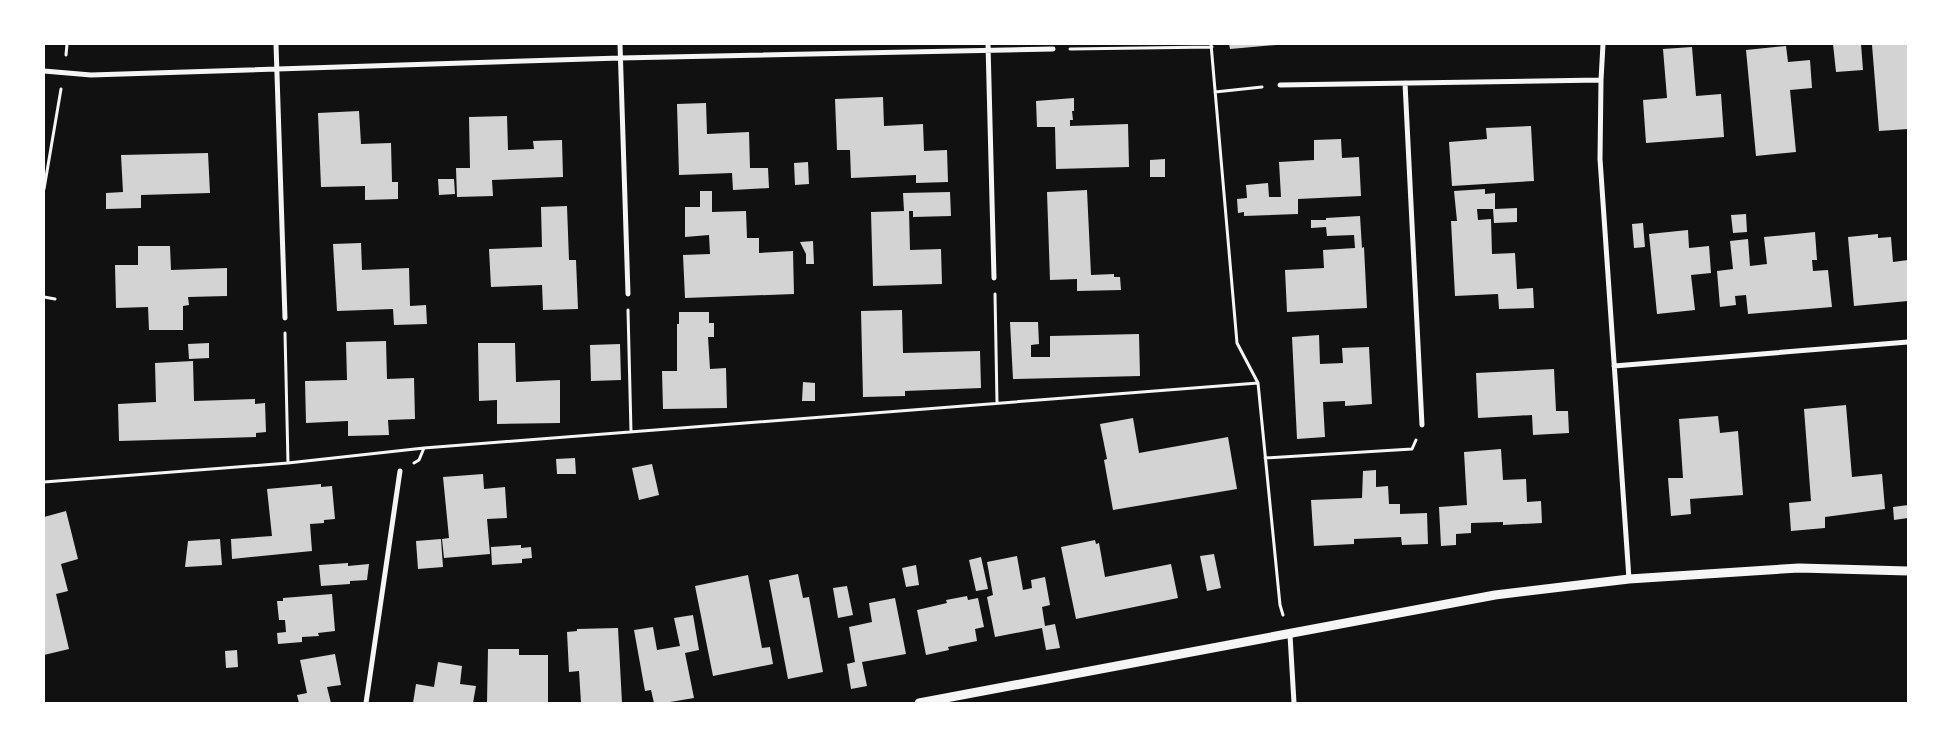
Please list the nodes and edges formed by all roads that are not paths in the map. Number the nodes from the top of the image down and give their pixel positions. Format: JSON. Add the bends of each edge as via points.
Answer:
{"nodes":[{"id":1,"x":276,"y":44,"type":"edge"},
{"id":2,"x":620,"y":44,"type":"edge"},
{"id":3,"x":988,"y":44,"type":"edge"},
{"id":4,"x":1603,"y":44,"type":"edge"},
{"id":5,"x":1053,"y":49,"type":"road end"},
{"id":6,"x":988,"y":50,"type":"junction"},
{"id":7,"x":620,"y":58,"type":"junction"},
{"id":8,"x":277,"y":69,"type":"junction"},
{"id":9,"x":44,"y":71,"type":"edge"},
{"id":10,"x":1601,"y":80,"type":"junction"},
{"id":11,"x":1405,"y":83,"type":"junction"},
{"id":12,"x":1280,"y":85,"type":"road end"},
{"id":13,"x":994,"y":278,"type":"road end"},
{"id":14,"x":628,"y":294,"type":"road end"},
{"id":15,"x":285,"y":318,"type":"road end"},
{"id":16,"x":1908,"y":342,"type":"edge"},
{"id":17,"x":1614,"y":366,"type":"junction"},
{"id":18,"x":1422,"y":425,"type":"road end"},
{"id":19,"x":400,"y":471,"type":"dead end"},
{"id":20,"x":1908,"y":571,"type":"edge"},
{"id":21,"x":1629,"y":578,"type":"junction"},
{"id":22,"x":1290,"y":635,"type":"junction"},
{"id":23,"x":366,"y":703,"type":"edge"},
{"id":24,"x":919,"y":703,"type":"edge"},
{"id":25,"x":1294,"y":703,"type":"edge"}],
"edges":[{"from":1,"to":8,"type":"street"},
{"from":2,"to":7,"type":"street"},
{"from":3,"to":6,"type":"street"},
{"from":4,"to":10,"type":"street"},
{"from":5,"to":6,"type":"street"},
{"from":6,"to":7,"type":"street"},
{"from":6,"to":13,"type":"street"},
{"from":7,"to":8,"type":"street"},
{"from":7,"to":14,"type":"street"},
{"from":8,"to":9,"type":"street","via":[[91,75]]},
{"from":8,"to":15,"type":"street"},
{"from":10,"to":11,"type":"street"},
{"from":10,"to":17,"type":"street","via":[[1600,159]]},
{"from":11,"to":12,"type":"street"},
{"from":11,"to":18,"type":"street"},
{"from":16,"to":17,"type":"street"},
{"from":17,"to":21,"type":"street"},
{"from":19,"to":23,"type":"street"},
{"from":20,"to":21,"type":"street","via":[[1799,568]]},
{"from":21,"to":22,"type":"street","via":[[1495,595]]},
{"from":22,"to":24,"type":"street"},
{"from":22,"to":25,"type":"street"}]}
